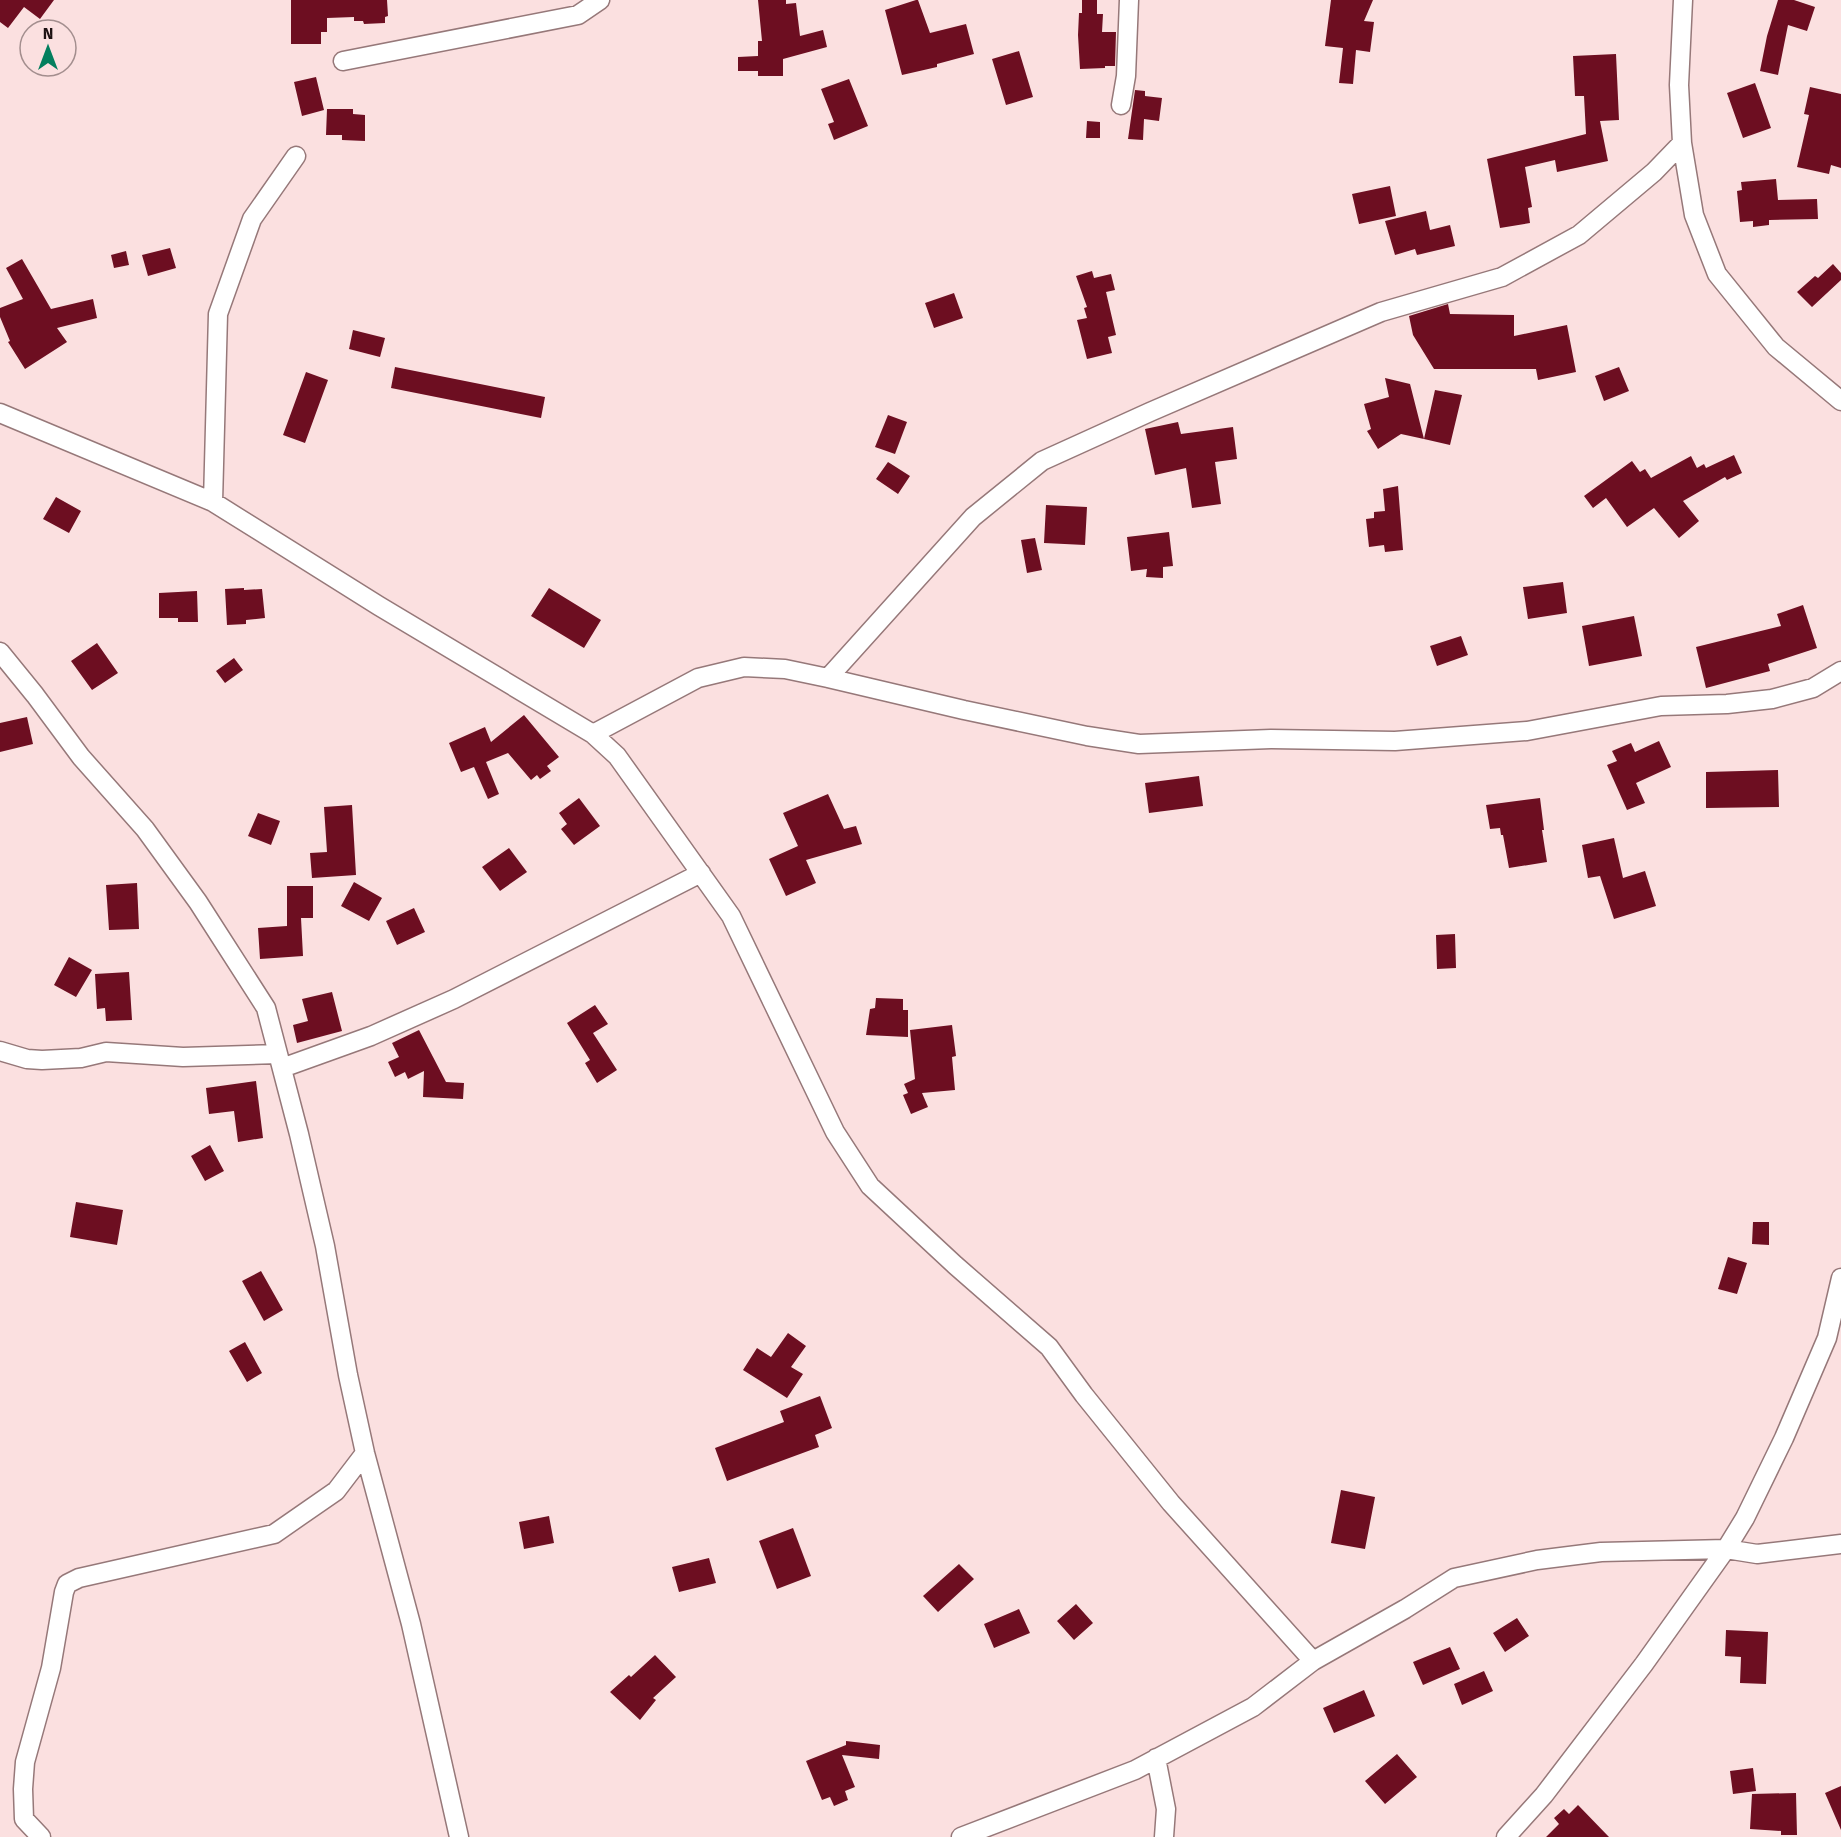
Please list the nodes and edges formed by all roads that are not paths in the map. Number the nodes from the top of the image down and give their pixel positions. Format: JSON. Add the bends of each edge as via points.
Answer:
{"nodes":[{"id":1,"x":600,"y":0,"type":"edge"},
{"id":2,"x":1129,"y":0,"type":"edge"},
{"id":3,"x":1683,"y":0,"type":"edge"},
{"id":4,"x":342,"y":61,"type":"dead end"},
{"id":5,"x":1121,"y":105,"type":"dead end"},
{"id":6,"x":1682,"y":143,"type":"junction"},
{"id":7,"x":296,"y":156,"type":"dead end"},
{"id":8,"x":1841,"y":401,"type":"edge"},
{"id":9,"x":0,"y":413,"type":"edge"},
{"id":10,"x":213,"y":502,"type":"junction"},
{"id":11,"x":0,"y":652,"type":"edge"},
{"id":12,"x":1841,"y":672,"type":"edge"},
{"id":13,"x":828,"y":678,"type":"junction"},
{"id":14,"x":593,"y":734,"type":"junction"},
{"id":15,"x":701,"y":873,"type":"junction"},
{"id":16,"x":0,"y":1051,"type":"edge"},
{"id":17,"x":280,"y":1061,"type":"junction"},
{"id":18,"x":1841,"y":1278,"type":"edge"},
{"id":19,"x":365,"y":1453,"type":"junction"},
{"id":20,"x":1841,"y":1544,"type":"edge"},
{"id":21,"x":1726,"y":1549,"type":"junction"},
{"id":22,"x":1313,"y":1661,"type":"junction"},
{"id":23,"x":1156,"y":1758,"type":"junction"},
{"id":24,"x":42,"y":1837,"type":"edge"},
{"id":25,"x":459,"y":1837,"type":"edge"},
{"id":26,"x":962,"y":1837,"type":"edge"},
{"id":27,"x":1164,"y":1837,"type":"edge"},
{"id":28,"x":1506,"y":1837,"type":"edge"}],
"edges":[{"from":1,"to":4,"type":"street","via":[[578,15]]},
{"from":2,"to":5,"type":"street"},
{"from":3,"to":6,"type":"street","via":[[1679,85]]},
{"from":6,"to":8,"type":"street","via":[[1694,215],[1717,274],[1776,347]]},
{"from":6,"to":13,"type":"street","via":[[1579,235],[1502,277],[1381,312],[1042,461],[973,517]]},
{"from":7,"to":10,"type":"street","via":[[252,219],[218,315]]},
{"from":9,"to":10,"type":"street"},
{"from":10,"to":14,"type":"street"},
{"from":11,"to":17,"type":"street","via":[[81,757],[145,829],[198,902],[266,1008]]},
{"from":12,"to":13,"type":"street","via":[[1814,688],[1772,699],[1661,706],[1527,731],[1395,741],[1270,739],[1139,744],[1086,736]]},
{"from":13,"to":14,"type":"street","via":[[785,669],[744,667],[698,678]]},
{"from":14,"to":15,"type":"street","via":[[617,756]]},
{"from":15,"to":17,"type":"street","via":[[454,999],[371,1036]]},
{"from":15,"to":22,"type":"street","via":[[731,916],[836,1131],[870,1186],[1049,1347],[1171,1503]]},
{"from":16,"to":17,"type":"street","via":[[42,1060],[106,1052]]},
{"from":17,"to":19,"type":"street","via":[[325,1246]]},
{"from":18,"to":21,"type":"street","via":[[1827,1338],[1793,1418]]},
{"from":19,"to":24,"type":"street","via":[[336,1491],[274,1534],[67,1584],[51,1668],[25,1762],[24,1819]]},
{"from":19,"to":25,"type":"street","via":[[411,1624]]},
{"from":20,"to":21,"type":"street","via":[[1757,1554]]},
{"from":21,"to":22,"type":"street","via":[[1601,1552],[1537,1560],[1454,1578]]},
{"from":21,"to":28,"type":"street","via":[[1566,1767]]},
{"from":22,"to":23,"type":"street","via":[[1253,1707]]},
{"from":23,"to":26,"type":"street","via":[[1135,1770]]},
{"from":23,"to":27,"type":"street","via":[[1166,1809]]}]}
